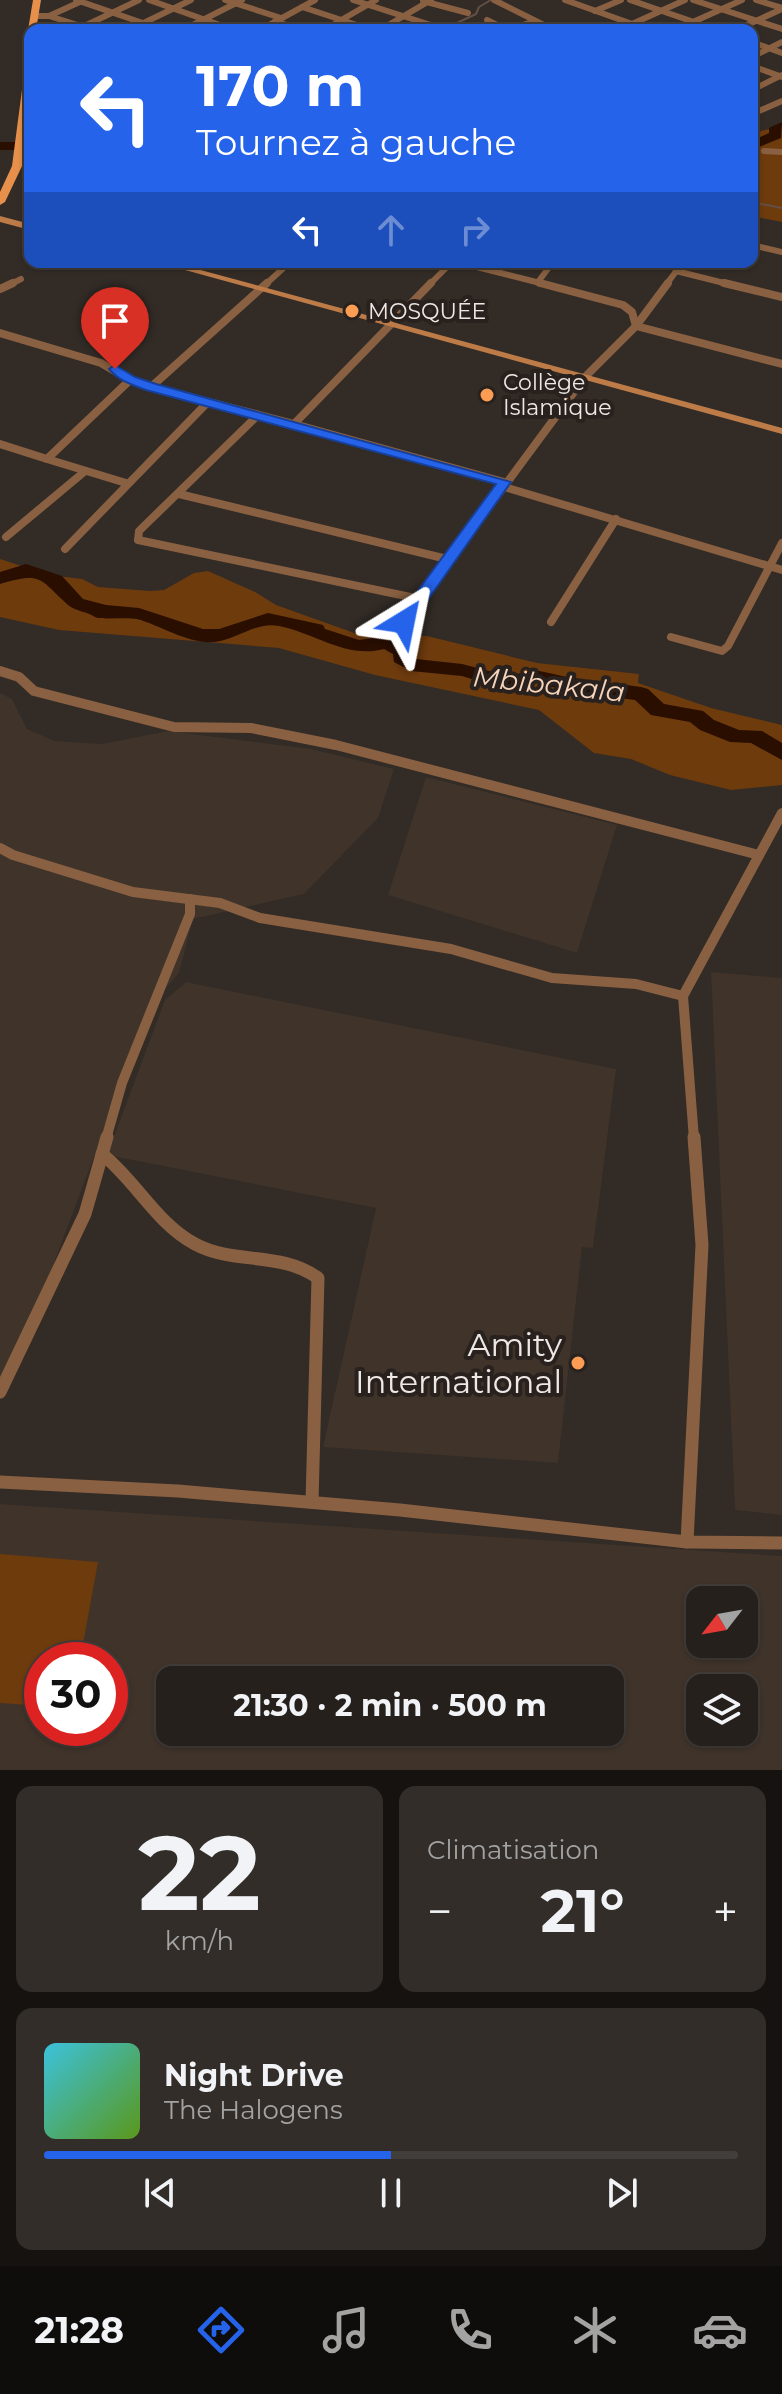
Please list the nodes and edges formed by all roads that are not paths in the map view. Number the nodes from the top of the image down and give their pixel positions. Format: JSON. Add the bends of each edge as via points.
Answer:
{"nodes":[{"id":1,"x":37,"y":0,"type":"edge"},
{"id":2,"x":80,"y":0,"type":"edge"},
{"id":3,"x":139,"y":0,"type":"edge"},
{"id":4,"x":149,"y":0,"type":"edge"},
{"id":5,"x":191,"y":0,"type":"edge"},
{"id":6,"x":225,"y":0,"type":"edge"},
{"id":7,"x":242,"y":0,"type":"edge"},
{"id":8,"x":315,"y":0,"type":"edge"},
{"id":9,"x":353,"y":0,"type":"edge"},
{"id":10,"x":376,"y":0,"type":"edge"},
{"id":11,"x":494,"y":0,"type":"edge"},
{"id":12,"x":565,"y":0,"type":"edge"},
{"id":13,"x":621,"y":0,"type":"edge"},
{"id":14,"x":630,"y":0,"type":"edge"},
{"id":15,"x":685,"y":0,"type":"edge"},
{"id":16,"x":693,"y":0,"type":"edge"},
{"id":17,"x":742,"y":0,"type":"edge"},
{"id":18,"x":756,"y":0,"type":"edge"},
{"id":19,"x":426,"y":1,"type":"edge"},
{"id":20,"x":235,"y":3,"type":"junction"},
{"id":21,"x":368,"y":5,"type":"junction"},
{"id":22,"x":302,"y":7,"type":"junction"},
{"id":23,"x":173,"y":9,"type":"junction"},
{"id":24,"x":782,"y":9,"type":"edge"},
{"id":25,"x":720,"y":10,"type":"junction"},
{"id":26,"x":595,"y":11,"type":"junction"},
{"id":27,"x":660,"y":11,"type":"junction"},
{"id":28,"x":115,"y":12,"type":"junction"},
{"id":29,"x":468,"y":13,"type":"dead end"},
{"id":30,"x":35,"y":16,"type":"junction"},
{"id":31,"x":49,"y":16,"type":"junction"},
{"id":32,"x":403,"y":16,"type":"junction"},
{"id":33,"x":203,"y":20,"type":"junction"},
{"id":34,"x":278,"y":20,"type":"junction"},
{"id":35,"x":342,"y":20,"type":"junction"},
{"id":36,"x":487,"y":20,"type":"dead end"},
{"id":37,"x":535,"y":21,"type":"junction"},
{"id":38,"x":756,"y":21,"type":"junction"},
{"id":39,"x":693,"y":22,"type":"junction"},
{"id":40,"x":143,"y":23,"type":"junction"},
{"id":41,"x":33,"y":24,"type":"edge"},
{"id":42,"x":74,"y":24,"type":"edge"},
{"id":43,"x":89,"y":24,"type":"edge"},
{"id":44,"x":146,"y":24,"type":"edge"},
{"id":45,"x":195,"y":24,"type":"edge"},
{"id":46,"x":215,"y":24,"type":"edge"},
{"id":47,"x":271,"y":24,"type":"edge"},
{"id":48,"x":287,"y":24,"type":"edge"},
{"id":49,"x":335,"y":24,"type":"edge"},
{"id":50,"x":354,"y":24,"type":"edge"},
{"id":51,"x":390,"y":24,"type":"edge"},
{"id":52,"x":428,"y":24,"type":"edge"},
{"id":53,"x":495,"y":24,"type":"edge"},
{"id":54,"x":526,"y":24,"type":"edge"},
{"id":55,"x":541,"y":24,"type":"edge"},
{"id":56,"x":632,"y":24,"type":"joint"},
{"id":57,"x":688,"y":24,"type":"edge"},
{"id":58,"x":699,"y":24,"type":"edge"},
{"id":59,"x":749,"y":24,"type":"edge"},
{"id":60,"x":782,"y":29,"type":"edge"},
{"id":61,"x":782,"y":42,"type":"edge"},
{"id":62,"x":758,"y":44,"type":"edge"},
{"id":63,"x":769,"y":48,"type":"junction"},
{"id":64,"x":782,"y":53,"type":"edge"},
{"id":65,"x":758,"y":54,"type":"edge"},
{"id":66,"x":758,"y":68,"type":"edge"},
{"id":67,"x":782,"y":76,"type":"edge"},
{"id":68,"x":758,"y":87,"type":"edge"},
{"id":69,"x":782,"y":101,"type":"edge"},
{"id":70,"x":758,"y":111,"type":"edge"},
{"id":71,"x":24,"y":127,"type":"edge"},
{"id":72,"x":764,"y":151,"type":"dead end"},
{"id":73,"x":782,"y":152,"type":"edge"},
{"id":74,"x":0,"y":202,"type":"edge"},
{"id":75,"x":0,"y":219,"type":"edge"},
{"id":76,"x":24,"y":225,"type":"edge"},
{"id":77,"x":758,"y":246,"type":"edge"},
{"id":78,"x":782,"y":252,"type":"edge"},
{"id":79,"x":183,"y":268,"type":"edge"},
{"id":80,"x":283,"y":268,"type":"edge"},
{"id":81,"x":448,"y":268,"type":"edge"},
{"id":82,"x":479,"y":268,"type":"edge"},
{"id":83,"x":548,"y":268,"type":"edge"},
{"id":84,"x":674,"y":268,"type":"edge"},
{"id":85,"x":682,"y":268,"type":"edge"},
{"id":86,"x":21,"y":279,"type":"dead end"},
{"id":87,"x":538,"y":282,"type":"junction"},
{"id":88,"x":0,"y":289,"type":"edge"},
{"id":89,"x":260,"y":289,"type":"junction"},
{"id":90,"x":782,"y":297,"type":"edge"},
{"id":91,"x":389,"y":323,"type":"junction"},
{"id":92,"x":636,"y":326,"type":"junction"},
{"id":93,"x":0,"y":333,"type":"edge"},
{"id":94,"x":782,"y":364,"type":"edge"},
{"id":95,"x":585,"y":377,"type":"junction"},
{"id":96,"x":130,"y":380,"type":"junction"},
{"id":97,"x":151,"y":387,"type":"junction"},
{"id":98,"x":207,"y":403,"type":"junction"},
{"id":99,"x":258,"y":415,"type":"junction"},
{"id":100,"x":294,"y":424,"type":"junction"},
{"id":101,"x":782,"y":431,"type":"edge"},
{"id":102,"x":0,"y":444,"type":"edge"},
{"id":103,"x":47,"y":459,"type":"junction"},
{"id":104,"x":84,"y":472,"type":"junction"},
{"id":105,"x":126,"y":483,"type":"junction"},
{"id":106,"x":503,"y":484,"type":"junction"},
{"id":107,"x":179,"y":494,"type":"junction"},
{"id":108,"x":616,"y":519,"type":"junction"},
{"id":109,"x":6,"y":537,"type":"dead end"},
{"id":110,"x":782,"y":543,"type":"edge"},
{"id":111,"x":65,"y":549,"type":"dead end"},
{"id":112,"x":447,"y":559,"type":"junction"},
{"id":113,"x":769,"y":565,"type":"junction"},
{"id":114,"x":782,"y":570,"type":"edge"},
{"id":115,"x":420,"y":599,"type":"junction"},
{"id":116,"x":404,"y":622,"type":"dead end"},
{"id":117,"x":551,"y":622,"type":"dead end"},
{"id":118,"x":671,"y":637,"type":"dead end"},
{"id":119,"x":0,"y":671,"type":"edge"},
{"id":120,"x":782,"y":813,"type":"edge"},
{"id":121,"x":0,"y":848,"type":"edge"},
{"id":122,"x":759,"y":855,"type":"junction"},
{"id":123,"x":190,"y":899,"type":"junction"},
{"id":124,"x":683,"y":996,"type":"junction"},
{"id":125,"x":102,"y":1154,"type":"junction"},
{"id":126,"x":0,"y":1392,"type":"edge"},
{"id":127,"x":0,"y":1482,"type":"edge"},
{"id":128,"x":312,"y":1502,"type":"junction"},
{"id":129,"x":687,"y":1542,"type":"junction"},
{"id":130,"x":782,"y":1543,"type":"edge"}],
"edges":[{"from":1,"to":30,"type":"main road"},
{"from":2,"to":28,"type":"street"},
{"from":2,"to":31,"type":"street"},
{"from":3,"to":28,"type":"street"},
{"from":4,"to":23,"type":"street"},
{"from":5,"to":23,"type":"street"},
{"from":6,"to":20,"type":"street"},
{"from":7,"to":20,"type":"street"},
{"from":8,"to":22,"type":"street"},
{"from":9,"to":21,"type":"street"},
{"from":10,"to":21,"type":"street"},
{"from":11,"to":37,"type":"street"},
{"from":12,"to":26,"type":"street"},
{"from":13,"to":26,"type":"street"},
{"from":14,"to":27,"type":"street"},
{"from":15,"to":27,"type":"street"},
{"from":16,"to":25,"type":"street"},
{"from":17,"to":25,"type":"street"},
{"from":18,"to":24,"type":"street"},
{"from":19,"to":29,"type":"street"},
{"from":19,"to":32,"type":"street"},
{"from":20,"to":33,"type":"street"},
{"from":20,"to":34,"type":"street"},
{"from":21,"to":32,"type":"street"},
{"from":21,"to":35,"type":"street"},
{"from":22,"to":34,"type":"street"},
{"from":22,"to":35,"type":"street"},
{"from":23,"to":33,"type":"street"},
{"from":23,"to":40,"type":"street"},
{"from":24,"to":38,"type":"street"},
{"from":25,"to":38,"type":"street"},
{"from":25,"to":39,"type":"street"},
{"from":26,"to":56,"type":"street"},
{"from":27,"to":39,"type":"street"},
{"from":27,"to":56,"type":"street"},
{"from":28,"to":40,"type":"street"},
{"from":28,"to":43,"type":"street"},
{"from":30,"to":31,"type":"street"},
{"from":30,"to":41,"type":"main road"},
{"from":31,"to":42,"type":"street"},
{"from":32,"to":51,"type":"street"},
{"from":32,"to":52,"type":"street"},
{"from":33,"to":45,"type":"street"},
{"from":33,"to":46,"type":"street"},
{"from":34,"to":47,"type":"street"},
{"from":34,"to":48,"type":"street"},
{"from":35,"to":49,"type":"street"},
{"from":35,"to":50,"type":"street"},
{"from":36,"to":53,"type":"street"},
{"from":37,"to":54,"type":"street"},
{"from":37,"to":55,"type":"street"},
{"from":38,"to":59,"type":"street"},
{"from":38,"to":60,"type":"street"},
{"from":39,"to":57,"type":"street"},
{"from":39,"to":58,"type":"street"},
{"from":40,"to":44,"type":"street"},
{"from":61,"to":63,"type":"street"},
{"from":62,"to":63,"type":"street"},
{"from":63,"to":64,"type":"street"},
{"from":63,"to":65,"type":"street"},
{"from":66,"to":67,"type":"street"},
{"from":67,"to":68,"type":"street"},
{"from":69,"to":70,"type":"street"},
{"from":71,"to":74,"type":"main road"},
{"from":72,"to":73,"type":"street"},
{"from":75,"to":76,"type":"street"},
{"from":77,"to":78,"type":"street"},
{"from":79,"to":89,"type":"street"},
{"from":80,"to":89,"type":"street"},
{"from":81,"to":91,"type":"street"},
{"from":82,"to":87,"type":"street"},
{"from":83,"to":87,"type":"street"},
{"from":84,"to":92,"type":"street"},
{"from":85,"to":90,"type":"street"},
{"from":86,"to":88,"type":"street"},
{"from":87,"to":92,"type":"street","via":[[628,306]]},
{"from":89,"to":91,"type":"street"},
{"from":89,"to":97,"type":"street"},
{"from":91,"to":95,"type":"street"},
{"from":91,"to":100,"type":"street"},
{"from":92,"to":94,"type":"street"},
{"from":92,"to":95,"type":"street"},
{"from":93,"to":96,"type":"street","via":[[101,363]]},
{"from":95,"to":101,"type":"street"},
{"from":95,"to":106,"type":"street"},
{"from":96,"to":97,"type":"street"},
{"from":96,"to":103,"type":"street"},
{"from":97,"to":98,"type":"street"},
{"from":98,"to":99,"type":"street"},
{"from":98,"to":105,"type":"street"},
{"from":99,"to":100,"type":"street"},
{"from":99,"to":107,"type":"street"},
{"from":100,"to":106,"type":"street"},
{"from":102,"to":103,"type":"street"},
{"from":103,"to":104,"type":"street"},
{"from":104,"to":105,"type":"street"},
{"from":104,"to":109,"type":"street"},
{"from":105,"to":111,"type":"street"},
{"from":106,"to":108,"type":"street"},
{"from":106,"to":112,"type":"street"},
{"from":107,"to":112,"type":"street"},
{"from":107,"to":115,"type":"street","via":[[139,531],[138,540]]},
{"from":108,"to":113,"type":"street"},
{"from":108,"to":117,"type":"street"},
{"from":110,"to":113,"type":"street"},
{"from":112,"to":115,"type":"street"},
{"from":113,"to":114,"type":"street"},
{"from":113,"to":118,"type":"street","via":[[722,651]]},
{"from":115,"to":116,"type":"street"},
{"from":119,"to":122,"type":"street","via":[[19,677],[34,691],[174,727],[251,728],[336,745]]},
{"from":120,"to":122,"type":"street"},
{"from":121,"to":123,"type":"street","via":[[133,892]]},
{"from":122,"to":124,"type":"street"},
{"from":123,"to":124,"type":"street","via":[[260,918],[451,949],[552,978],[636,984]]},
{"from":123,"to":125,"type":"street","via":[[190,914],[122,1083]]},
{"from":124,"to":129,"type":"street","via":[[702,1245]]},
{"from":125,"to":126,"type":"street","via":[[85,1214]]},
{"from":125,"to":128,"type":"street","via":[[120,1166],[159,1218],[195,1244],[222,1255],[300,1265],[318,1278]]},
{"from":127,"to":128,"type":"street"},
{"from":128,"to":129,"type":"street"},
{"from":129,"to":130,"type":"street"}]}
